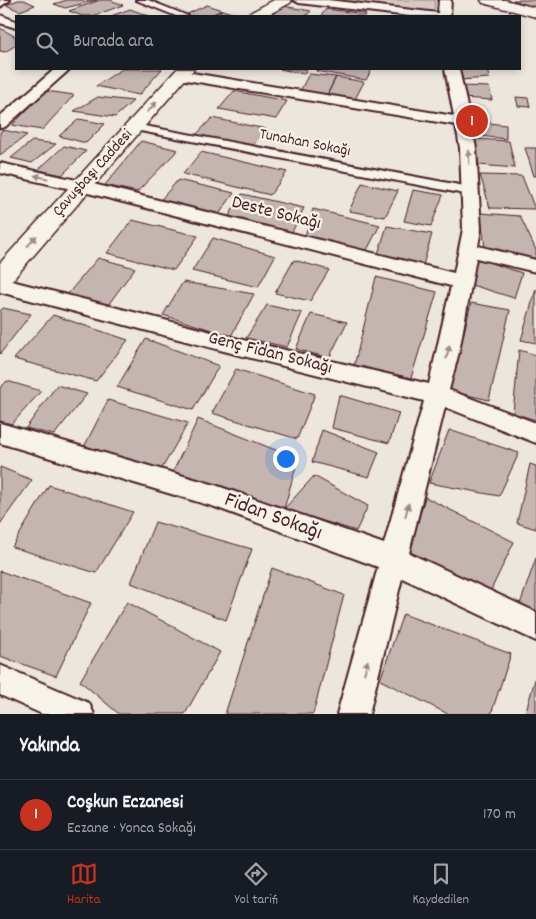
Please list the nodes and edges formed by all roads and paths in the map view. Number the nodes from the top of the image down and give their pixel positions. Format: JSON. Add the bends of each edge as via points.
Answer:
{"nodes":[{"id":1,"x":6,"y":0,"type":"edge"},
{"id":2,"x":140,"y":0,"type":"edge"},
{"id":3,"x":284,"y":0,"type":"edge"},
{"id":4,"x":299,"y":0,"type":"edge"},
{"id":5,"x":445,"y":0,"type":"edge"},
{"id":6,"x":488,"y":0,"type":"edge"},
{"id":7,"x":0,"y":4,"type":"edge"},
{"id":8,"x":536,"y":12,"type":"edge"},
{"id":9,"x":181,"y":15,"type":"edge"},
{"id":10,"x":257,"y":15,"type":"edge"},
{"id":11,"x":427,"y":15,"type":"edge"},
{"id":12,"x":444,"y":15,"type":"edge"},
{"id":13,"x":0,"y":19,"type":"edge"},
{"id":14,"x":15,"y":24,"type":"edge"},
{"id":15,"x":61,"y":70,"type":"edge"},
{"id":16,"x":452,"y":70,"type":"edge"},
{"id":17,"x":183,"y":72,"type":"edge"},
{"id":18,"x":462,"y":122,"type":"junction"},
{"id":19,"x":0,"y":124,"type":"edge"},
{"id":20,"x":134,"y":127,"type":"junction"},
{"id":21,"x":0,"y":168,"type":"edge"},
{"id":22,"x":81,"y":186,"type":"junction"},
{"id":23,"x":470,"y":191,"type":"junction"},
{"id":24,"x":468,"y":250,"type":"junction"},
{"id":25,"x":536,"y":266,"type":"edge"},
{"id":26,"x":0,"y":278,"type":"edge"},
{"id":27,"x":462,"y":282,"type":"junction"},
{"id":28,"x":0,"y":285,"type":"edge"},
{"id":29,"x":437,"y":395,"type":"junction"},
{"id":30,"x":0,"y":433,"type":"edge"},
{"id":31,"x":536,"y":433,"type":"edge"},
{"id":32,"x":394,"y":560,"type":"junction"},
{"id":33,"x":536,"y":627,"type":"edge"},
{"id":34,"x":0,"y":680,"type":"edge"},
{"id":35,"x":78,"y":714,"type":"edge"},
{"id":36,"x":353,"y":714,"type":"edge"}],
"edges":[{"from":1,"to":7,"type":"street"},
{"from":2,"to":9,"type":"street"},
{"from":3,"to":10,"type":"main road"},
{"from":4,"to":11,"type":"street"},
{"from":5,"to":12,"type":"street"},
{"from":6,"to":8,"type":"main road"},
{"from":13,"to":14,"type":"street"},
{"from":15,"to":19,"type":"street"},
{"from":16,"to":18,"type":"street"},
{"from":17,"to":18,"type":"street"},
{"from":20,"to":17,"type":"main road","name":"Çavuşbaşı Caddesi","one_way":true},
{"from":23,"to":18,"type":"street","one_way":true,"via":[[468,148]]},
{"from":20,"to":22,"type":"main road","name":"Çavuşbaşı Caddesi"},
{"from":20,"to":23,"type":"street","name":"Tunahan Sokağı"},
{"from":22,"to":21,"type":"street","name":"Deste Sokağı","one_way":true},
{"from":26,"to":22,"type":"main road","name":"Çavuşbaşı Caddesi","one_way":true},
{"from":22,"to":27,"type":"street","name":"Deste Sokağı"},
{"from":23,"to":24,"type":"street","via":[[472,229]]},
{"from":24,"to":25,"type":"street"},
{"from":24,"to":27,"type":"street"},
{"from":29,"to":27,"type":"street","one_way":true},
{"from":28,"to":29,"type":"street","name":"Genç Fidan Sokağı"},
{"from":29,"to":31,"type":"street","name":"Genç Fidan Sokağı"},
{"from":32,"to":29,"type":"street","one_way":true},
{"from":30,"to":32,"type":"street","name":"Fidan Sokağı","via":[[215,496]]},
{"from":32,"to":33,"type":"street","name":"Fidan Sokağı"},
{"from":36,"to":32,"type":"street","one_way":true},
{"from":34,"to":35,"type":"street"}]}
